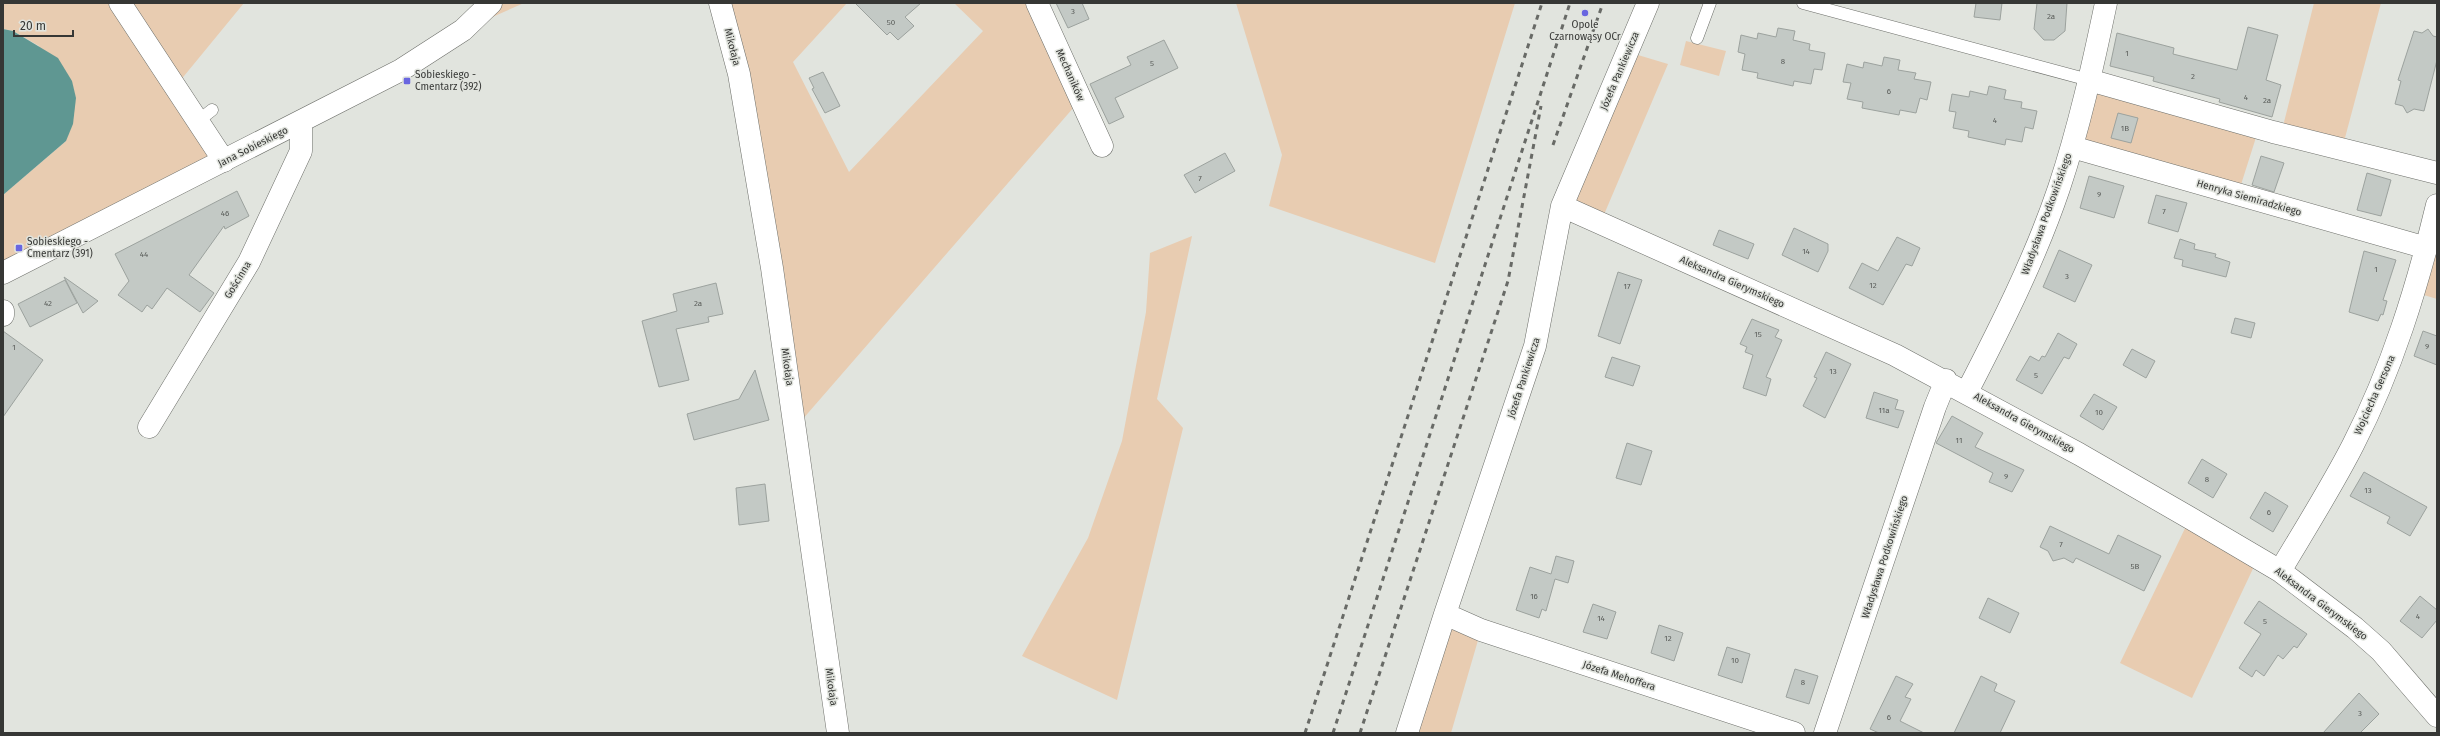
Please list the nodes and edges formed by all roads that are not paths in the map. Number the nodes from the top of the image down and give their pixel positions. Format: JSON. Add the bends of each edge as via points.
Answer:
{"nodes":[{"id":1,"x":120,"y":3,"type":"edge"},
{"id":2,"x":491,"y":3,"type":"edge"},
{"id":3,"x":720,"y":3,"type":"edge"},
{"id":4,"x":1037,"y":3,"type":"edge"},
{"id":5,"x":1648,"y":3,"type":"edge"},
{"id":6,"x":1710,"y":3,"type":"edge"},
{"id":7,"x":1803,"y":3,"type":"edge"},
{"id":8,"x":2106,"y":3,"type":"edge"},
{"id":9,"x":1697,"y":38,"type":"dead end"},
{"id":10,"x":2089,"y":80,"type":"junction"},
{"id":11,"x":301,"y":122,"type":"junction"},
{"id":12,"x":1102,"y":146,"type":"dead end"},
{"id":13,"x":2072,"y":146,"type":"junction"},
{"id":14,"x":224,"y":161,"type":"junction"},
{"id":15,"x":2437,"y":173,"type":"edge"},
{"id":16,"x":2437,"y":205,"type":"edge"},
{"id":17,"x":1562,"y":206,"type":"junction"},
{"id":18,"x":2427,"y":248,"type":"junction"},
{"id":19,"x":3,"y":273,"type":"edge"},
{"id":20,"x":3,"y":311,"type":"edge"},
{"id":21,"x":3,"y":315,"type":"edge"},
{"id":22,"x":1946,"y":380,"type":"junction"},
{"id":23,"x":1967,"y":392,"type":"junction"},
{"id":24,"x":149,"y":427,"type":"dead end"},
{"id":25,"x":2280,"y":571,"type":"junction"},
{"id":26,"x":1445,"y":614,"type":"junction"},
{"id":27,"x":2437,"y":716,"type":"edge"},
{"id":28,"x":838,"y":733,"type":"edge"},
{"id":29,"x":1407,"y":733,"type":"edge"},
{"id":30,"x":1794,"y":733,"type":"edge"},
{"id":31,"x":1825,"y":733,"type":"edge"}],
"edges":[{"from":1,"to":14,"type":"street","via":[[205,116]]},
{"from":2,"to":11,"type":"street","name":"Jana Sobieskiego","via":[[463,30],[401,70]]},
{"from":3,"to":28,"type":"street","name":"Mikołaja","via":[[739,74],[772,268]]},
{"from":4,"to":12,"type":"street","name":"Mechaników"},
{"from":5,"to":17,"type":"street","name":"Józefa Pankiewicza"},
{"from":6,"to":9,"type":"lane"},
{"from":7,"to":10,"type":"lane"},
{"from":8,"to":10,"type":"street","name":"Władysława Podkowińskiego"},
{"from":10,"to":13,"type":"street","name":"Władysława Podkowińskiego"},
{"from":10,"to":15,"type":"street","via":[[2273,132]]},
{"from":11,"to":14,"type":"street","name":"Jana Sobieskiego"},
{"from":11,"to":24,"type":"street","name":"Gościnna","via":[[301,151],[249,262]]},
{"from":13,"to":18,"type":"street","name":"Henryka Siemiradzkiego"},
{"from":13,"to":23,"type":"street","name":"Władysława Podkowińskiego","via":[[2022,282]]},
{"from":14,"to":19,"type":"street","name":"Jana Sobieskiego"},
{"from":16,"to":18,"type":"street","name":"Wojciecha Gersona"},
{"from":17,"to":22,"type":"street","name":"Aleksandra Gierymskiego","via":[[1895,354]]},
{"from":17,"to":26,"type":"street","name":"Józefa Pankiewicza","via":[[1535,346]]},
{"from":18,"to":25,"type":"street","name":"Wojciecha Gersona","via":[[2394,351],[2369,411],[2328,492]]},
{"from":20,"to":21,"type":"street"},
{"from":22,"to":23,"type":"street","name":"Aleksandra Gierymskiego"},
{"from":22,"to":31,"type":"street","name":"Władysława Podkowińskiego","via":[[1932,414]]},
{"from":23,"to":25,"type":"street","name":"Aleksandra Gierymskiego"},
{"from":25,"to":27,"type":"street","name":"Aleksandra Gierymskiego","via":[[2381,651]]},
{"from":26,"to":29,"type":"street","name":"Józefa Pankiewicza"},
{"from":26,"to":30,"type":"street","name":"Józefa Mehoffera","via":[[1488,632]]}]}
